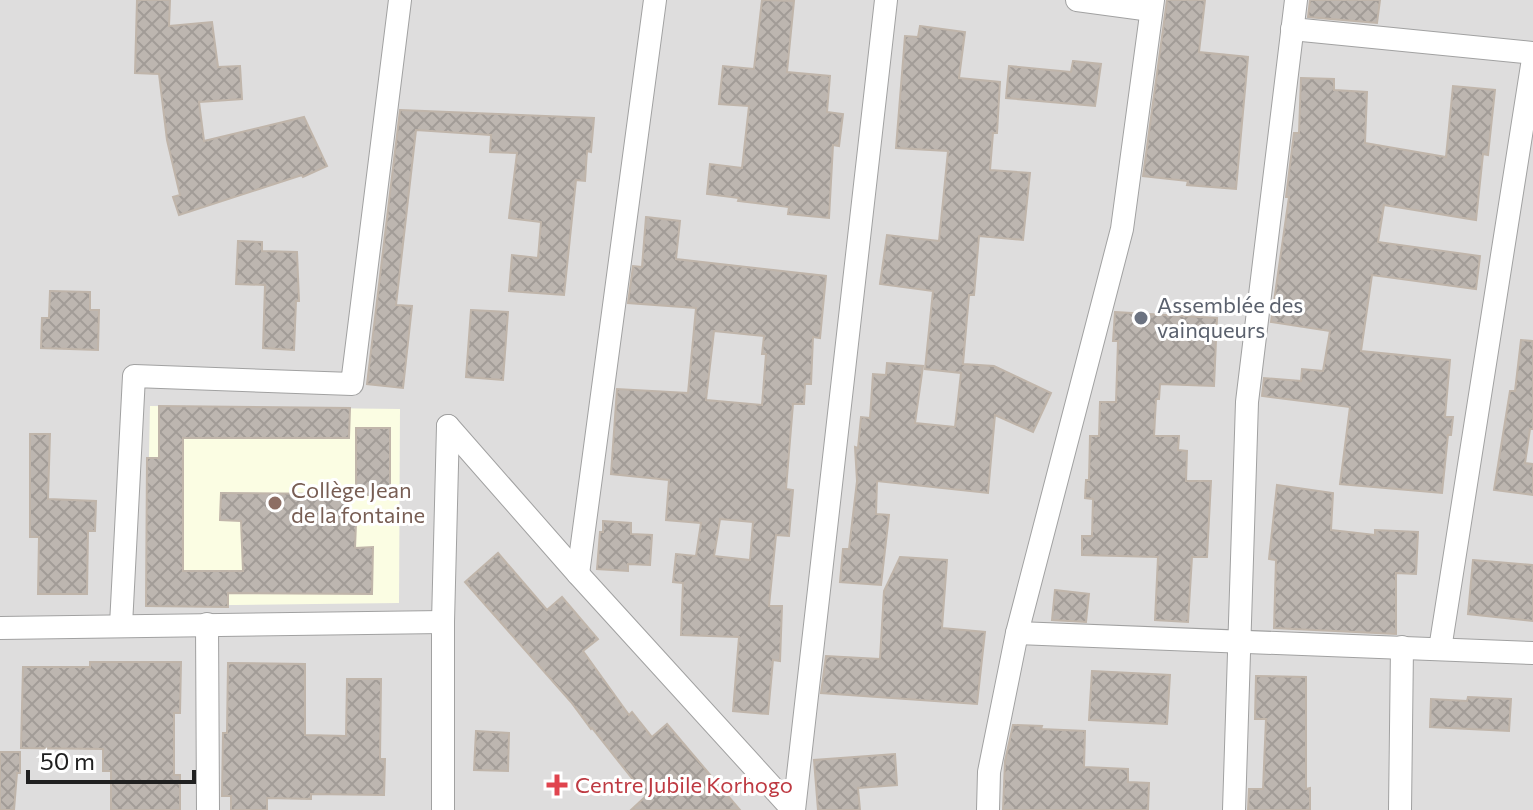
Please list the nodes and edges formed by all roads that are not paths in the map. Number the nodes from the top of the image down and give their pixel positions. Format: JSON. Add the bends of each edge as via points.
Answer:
{"nodes":[{"id":1,"x":400,"y":0,"type":"edge"},
{"id":2,"x":655,"y":0,"type":"edge"},
{"id":3,"x":886,"y":0,"type":"edge"},
{"id":4,"x":1077,"y":0,"type":"edge"},
{"id":5,"x":1296,"y":0,"type":"edge"},
{"id":6,"x":1152,"y":5,"type":"edge"},
{"id":7,"x":1292,"y":29,"type":"junction"},
{"id":8,"x":1533,"y":56,"type":"edge"},
{"id":9,"x":578,"y":574,"type":"junction"},
{"id":10,"x":443,"y":622,"type":"junction"},
{"id":11,"x":207,"y":624,"type":"junction"},
{"id":12,"x":121,"y":625,"type":"junction"},
{"id":13,"x":0,"y":628,"type":"edge"},
{"id":14,"x":1017,"y":633,"type":"junction"},
{"id":15,"x":1238,"y":641,"type":"junction"},
{"id":16,"x":1402,"y":647,"type":"junction"},
{"id":17,"x":1440,"y":649,"type":"junction"},
{"id":18,"x":1533,"y":653,"type":"edge"},
{"id":19,"x":208,"y":810,"type":"edge"},
{"id":20,"x":443,"y":810,"type":"edge"},
{"id":21,"x":794,"y":810,"type":"edge"},
{"id":22,"x":988,"y":810,"type":"edge"},
{"id":23,"x":1234,"y":810,"type":"edge"},
{"id":24,"x":1400,"y":810,"type":"edge"}],
"edges":[{"from":1,"to":12,"type":"street","via":[[352,384],[134,376]]},
{"from":2,"to":9,"type":"street"},
{"from":3,"to":21,"type":"street"},
{"from":4,"to":6,"type":"street"},
{"from":5,"to":7,"type":"street"},
{"from":6,"to":14,"type":"street","via":[[1122,229]]},
{"from":7,"to":8,"type":"street"},
{"from":7,"to":15,"type":"street","via":[[1247,402]]},
{"from":8,"to":17,"type":"street"},
{"from":9,"to":10,"type":"street","via":[[448,426]]},
{"from":9,"to":21,"type":"street"},
{"from":10,"to":11,"type":"street"},
{"from":10,"to":20,"type":"street"},
{"from":11,"to":12,"type":"street"},
{"from":11,"to":19,"type":"street"},
{"from":12,"to":13,"type":"street"},
{"from":14,"to":15,"type":"street"},
{"from":14,"to":22,"type":"street","via":[[989,772]]},
{"from":15,"to":16,"type":"street"},
{"from":15,"to":23,"type":"street"},
{"from":16,"to":17,"type":"street"},
{"from":16,"to":24,"type":"street"},
{"from":17,"to":18,"type":"street"}]}
